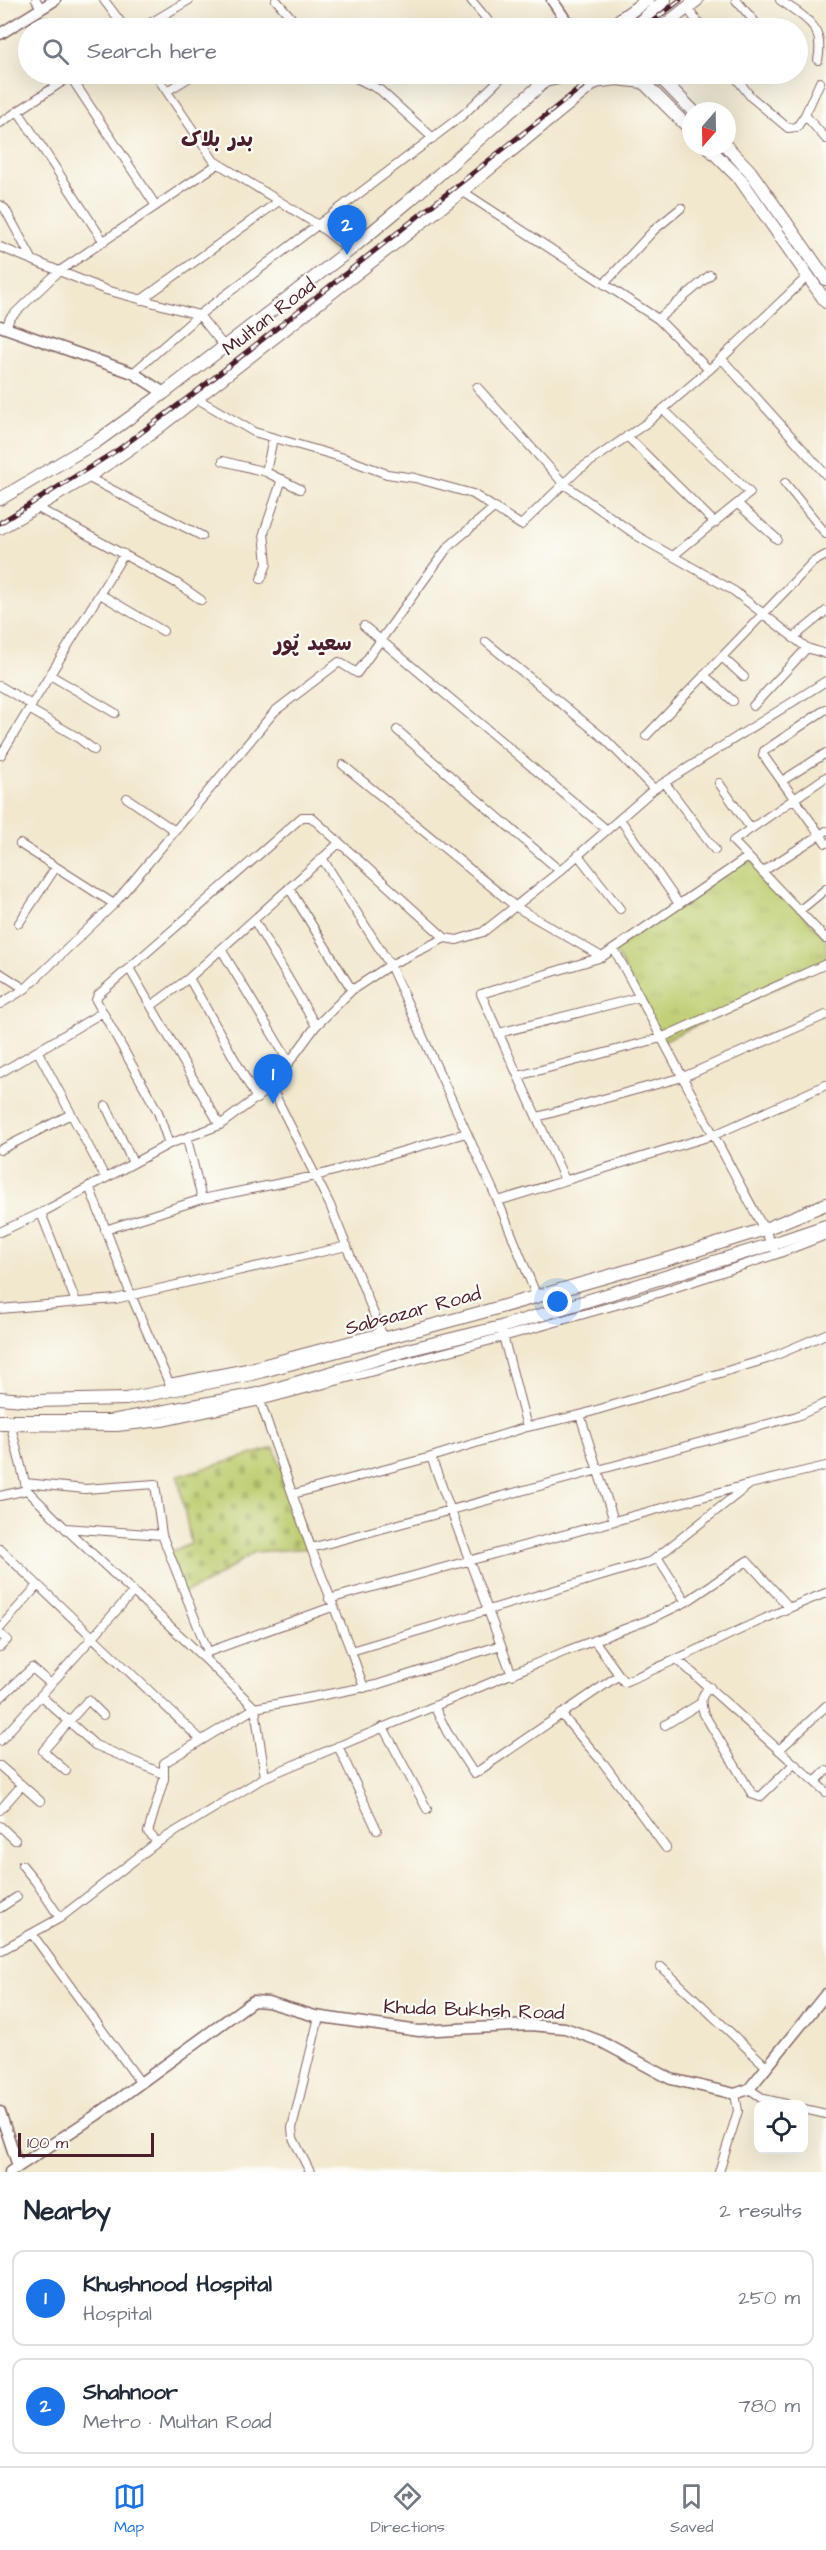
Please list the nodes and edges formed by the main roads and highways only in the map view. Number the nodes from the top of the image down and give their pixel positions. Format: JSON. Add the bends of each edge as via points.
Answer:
{"nodes":[{"id":1,"x":646,"y":0,"type":"edge"},
{"id":2,"x":664,"y":0,"type":"edge"},
{"id":3,"x":697,"y":0,"type":"edge"},
{"id":4,"x":622,"y":18,"type":"edge"},
{"id":5,"x":644,"y":18,"type":"edge"},
{"id":6,"x":676,"y":18,"type":"edge"},
{"id":7,"x":540,"y":84,"type":"edge"},
{"id":8,"x":592,"y":84,"type":"edge"},
{"id":9,"x":645,"y":84,"type":"edge"},
{"id":10,"x":667,"y":84,"type":"edge"},
{"id":11,"x":684,"y":102,"type":"edge"},
{"id":12,"x":682,"y":121,"type":"edge"},
{"id":13,"x":717,"y":156,"type":"edge"},
{"id":14,"x":736,"y":156,"type":"edge"},
{"id":15,"x":826,"y":279,"type":"edge"},
{"id":16,"x":826,"y":302,"type":"edge"},
{"id":17,"x":0,"y":500,"type":"edge"},
{"id":18,"x":0,"y":528,"type":"edge"},
{"id":19,"x":826,"y":1204,"type":"edge"},
{"id":20,"x":826,"y":1226,"type":"edge"},
{"id":21,"x":410,"y":1332,"type":"junction"},
{"id":22,"x":415,"y":1348,"type":"junction"},
{"id":23,"x":0,"y":1398,"type":"edge"},
{"id":24,"x":5,"y":1424,"type":"edge"}],
"edges":[{"from":1,"to":4,"type":"main road"},
{"from":2,"to":5,"type":"main road"},
{"from":3,"to":6,"type":"main road"},
{"from":7,"to":17,"type":"main road","name":"Multan Road","via":[[350,250],[96,442]]},
{"from":8,"to":18,"type":"main road","name":"Multan Road","via":[[462,191],[145,438]]},
{"from":9,"to":12,"type":"main road"},
{"from":10,"to":11,"type":"main road"},
{"from":13,"to":16,"type":"main road","via":[[740,179]]},
{"from":14,"to":15,"type":"main road"},
{"from":19,"to":21,"type":"main road","name":"Sabsazar Road","via":[[765,1229]]},
{"from":20,"to":22,"type":"main road","name":"Sabsazar Road","via":[[775,1249],[502,1332]]},
{"from":21,"to":22,"type":"main road"},
{"from":21,"to":23,"type":"main road","name":"Sabsazar Road","via":[[382,1335],[252,1374],[170,1387],[126,1399]]},
{"from":22,"to":24,"type":"main road","name":"Sabsazar Road","via":[[259,1398],[111,1421]]}]}
